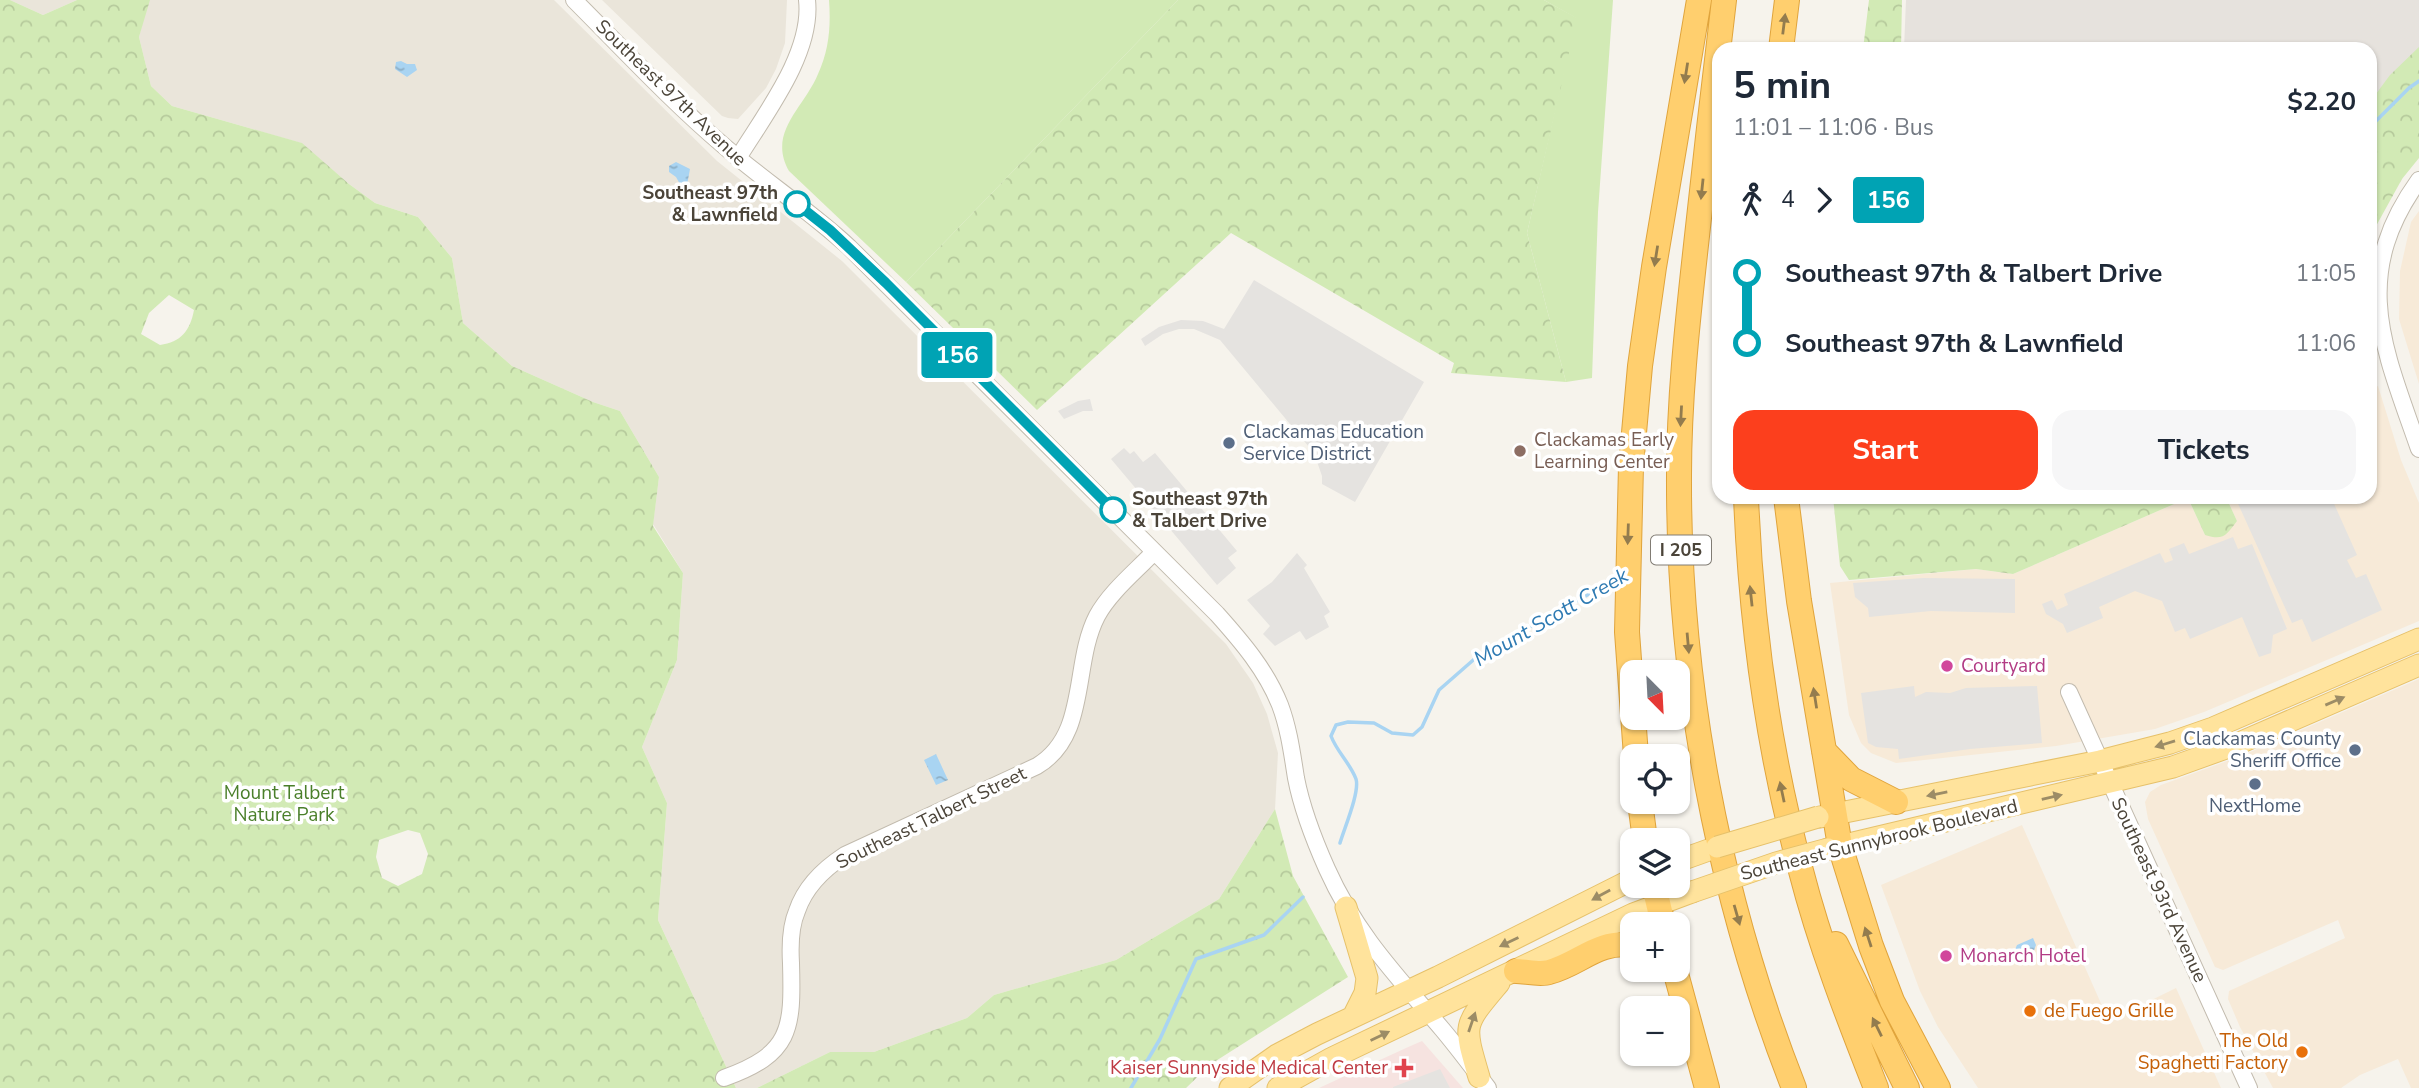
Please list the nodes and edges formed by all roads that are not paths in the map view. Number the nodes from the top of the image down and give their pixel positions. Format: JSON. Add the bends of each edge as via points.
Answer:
{"nodes":[{"id":1,"x":574,"y":0,"type":"edge"},
{"id":2,"x":807,"y":0,"type":"edge"},
{"id":3,"x":1699,"y":0,"type":"edge"},
{"id":4,"x":1724,"y":0,"type":"edge"},
{"id":5,"x":1787,"y":0,"type":"edge"},
{"id":6,"x":1719,"y":42,"type":"edge"},
{"id":7,"x":1782,"y":42,"type":"edge"},
{"id":8,"x":1712,"y":107,"type":"edge"},
{"id":9,"x":737,"y":158,"type":"junction"},
{"id":10,"x":2419,"y":180,"type":"edge"},
{"id":11,"x":2419,"y":449,"type":"edge"},
{"id":12,"x":1746,"y":504,"type":"edge"},
{"id":13,"x":1787,"y":504,"type":"edge"},
{"id":14,"x":1154,"y":552,"type":"junction"},
{"id":15,"x":2419,"y":639,"type":"edge"},
{"id":16,"x":2419,"y":665,"type":"edge"},
{"id":17,"x":2069,"y":692,"type":"dead end"},
{"id":18,"x":2297,"y":692,"type":"junction"},
{"id":19,"x":2259,"y":734,"type":"junction"},
{"id":20,"x":1635,"y":744,"type":"edge"},
{"id":21,"x":1824,"y":751,"type":"junction"},
{"id":22,"x":2100,"y":761,"type":"junction"},
{"id":23,"x":2110,"y":784,"type":"junction"},
{"id":24,"x":1896,"y":802,"type":"junction"},
{"id":25,"x":1826,"y":816,"type":"junction"},
{"id":26,"x":1834,"y":848,"type":"junction"},
{"id":27,"x":1690,"y":856,"type":"edge"},
{"id":28,"x":1801,"y":872,"type":"junction"},
{"id":29,"x":1620,"y":885,"type":"edge"},
{"id":30,"x":1658,"y":905,"type":"edge"},
{"id":31,"x":1346,"y":907,"type":"junction"},
{"id":32,"x":1620,"y":945,"type":"edge"},
{"id":33,"x":1510,"y":973,"type":"junction"},
{"id":34,"x":1677,"y":982,"type":"edge"},
{"id":35,"x":1408,"y":991,"type":"junction"},
{"id":36,"x":1427,"y":1013,"type":"junction"},
{"id":37,"x":1353,"y":1017,"type":"junction"},
{"id":38,"x":724,"y":1078,"type":"dead end"},
{"id":39,"x":1484,"y":1082,"type":"edge"},
{"id":40,"x":1230,"y":1088,"type":"edge"},
{"id":41,"x":1278,"y":1088,"type":"edge"},
{"id":42,"x":1707,"y":1088,"type":"edge"},
{"id":43,"x":1794,"y":1088,"type":"edge"},
{"id":44,"x":1876,"y":1088,"type":"edge"},
{"id":45,"x":1907,"y":1088,"type":"edge"},
{"id":46,"x":1938,"y":1088,"type":"edge"},
{"id":47,"x":2249,"y":1088,"type":"edge"}],
"edges":[{"from":1,"to":9,"type":"street","name":"Southeast 97th Avenue"},
{"from":2,"to":9,"type":"street","via":[[807,27],[795,59]]},
{"from":3,"to":20,"type":"highway","one_way":true,"via":[[1654,267],[1631,466],[1627,585]]},
{"from":4,"to":6,"type":"highway","number":"I 205","one_way":true},
{"from":7,"to":5,"type":"highway","one_way":true},
{"from":8,"to":43,"type":"highway","number":"I 205","one_way":true,"via":[[1683,390],[1679,473],[1683,592],[1706,773],[1734,905]]},
{"from":9,"to":14,"type":"street","name":"Southeast 97th Avenue","via":[[849,247]]},
{"from":10,"to":11,"type":"street","via":[[2392,222],[2377,280],[2383,333]]},
{"from":28,"to":12,"type":"highway","one_way":true,"via":[[1759,663]]},
{"from":21,"to":13,"type":"highway","one_way":true},
{"from":14,"to":31,"type":"street","name":"Southeast 97th Avenue","via":[[1234,632],[1268,680],[1289,731],[1301,799]]},
{"from":14,"to":38,"type":"street","name":"Southeast Talbert Street","via":[[1096,618],[1087,639],[1070,728],[1052,755],[845,855],[819,877],[797,910],[792,927],[788,1027],[769,1056]]},
{"from":15,"to":18,"type":"main road","name":"Southeast Sunnybrook Boulevard"},
{"from":19,"to":16,"type":"main road","name":"Southeast Sunnybrook Boulevard","one_way":true},
{"from":17,"to":22,"type":"street","name":"Southeast 93rd Avenue"},
{"from":18,"to":19,"type":"main road","via":[[2293,706],[2266,722]]},
{"from":18,"to":22,"type":"main road","name":"Southeast Sunnybrook Boulevard","one_way":true,"via":[[2181,739]]},
{"from":19,"to":23,"type":"main road","name":"Southeast Sunnybrook Boulevard","via":[[2195,760]]},
{"from":21,"to":24,"type":"highway","via":[[1851,779]]},
{"from":21,"to":25,"type":"highway"},
{"from":22,"to":23,"type":"street","name":"Southeast 93rd Avenue"},
{"from":22,"to":24,"type":"main road","name":"Southeast Sunnybrook Boulevard","one_way":true},
{"from":26,"to":23,"type":"main road","name":"Southeast Sunnybrook Boulevard","one_way":true},
{"from":23,"to":47,"type":"street","name":"Southeast 93rd Avenue"},
{"from":24,"to":25,"type":"main road","name":"Southeast Sunnybrook Boulevard"},
{"from":25,"to":26,"type":"highway"},
{"from":25,"to":27,"type":"main road","name":"Southeast Sunnybrook Boulevard","bridge":true},
{"from":26,"to":30,"type":"main road","name":"Southeast Sunnybrook Boulevard","bridge":true,"via":[[1776,863]]},
{"from":46,"to":26,"type":"highway","one_way":true,"via":[[1892,1001]]},
{"from":28,"to":44,"type":"highway"},
{"from":45,"to":28,"type":"highway","one_way":true},
{"from":29,"to":35,"type":"main road","one_way":true},
{"from":30,"to":33,"type":"main road","name":"Southeast Sunnybrook Boulevard"},
{"from":31,"to":35,"type":"street","name":"Southeast 97th Avenue"},
{"from":31,"to":37,"type":"main road","via":[[1367,978]]},
{"from":32,"to":33,"type":"highway","via":[[1593,950],[1547,973]]},
{"from":33,"to":36,"type":"main road","name":"Southeast Sunnybrook Boulevard"},
{"from":39,"to":33,"type":"main road","one_way":true,"via":[[1469,1044],[1468,1024]]},
{"from":34,"to":42,"type":"highway"},
{"from":35,"to":36,"type":"street","name":"Southeast 97th Avenue"},
{"from":35,"to":37,"type":"main road"},
{"from":36,"to":39,"type":"street","name":"Southeast 97th Avenue"},
{"from":41,"to":36,"type":"main road","name":"Southeast Sunnybrook Boulevard","one_way":true},
{"from":37,"to":40,"type":"main road","via":[[1277,1055]]}]}
